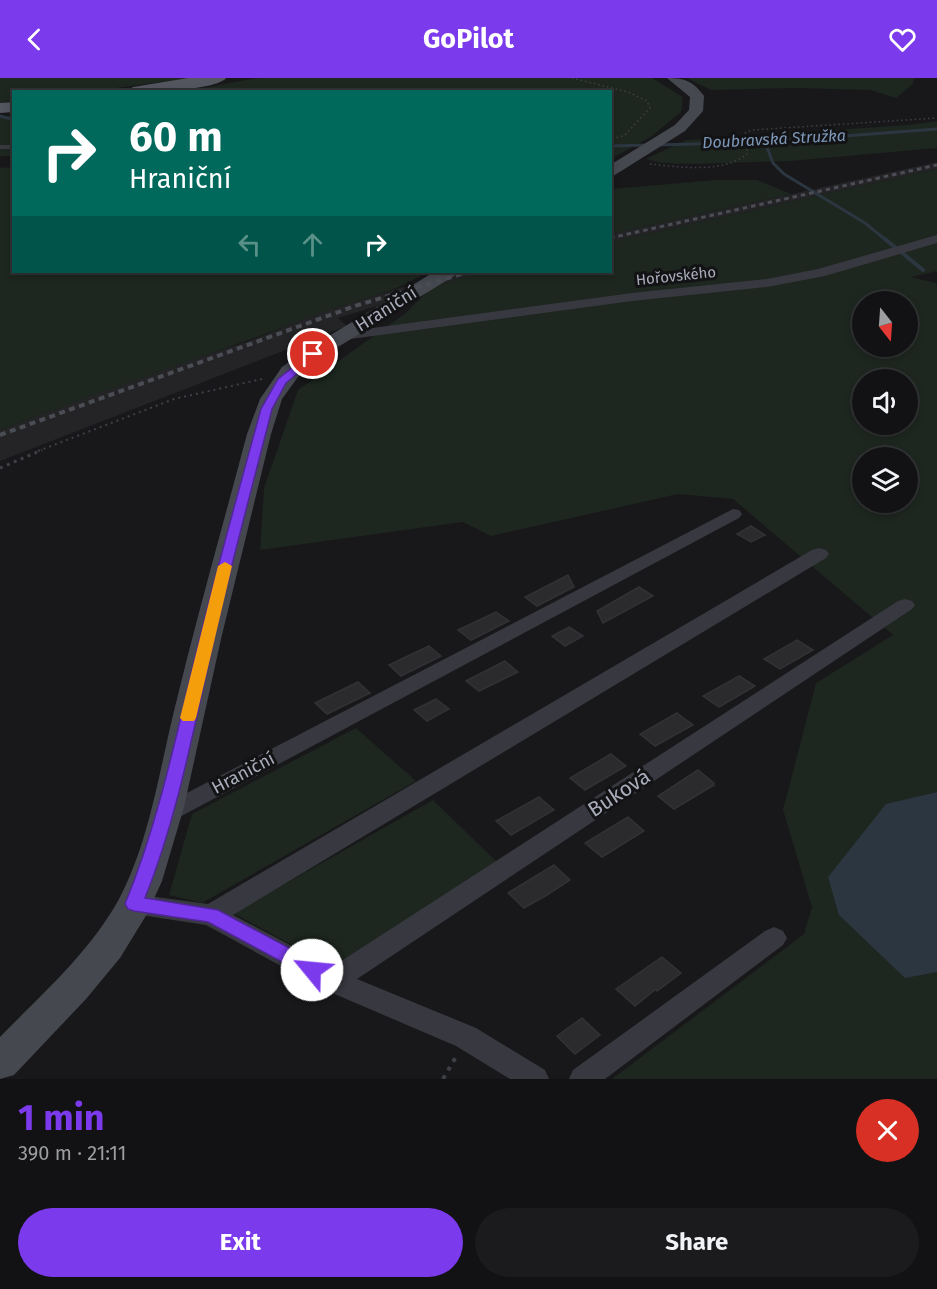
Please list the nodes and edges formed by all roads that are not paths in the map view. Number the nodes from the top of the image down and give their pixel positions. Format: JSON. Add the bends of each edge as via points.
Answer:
{"nodes":[{"id":1,"x":218,"y":78,"type":"edge"},
{"id":2,"x":674,"y":78,"type":"edge"},
{"id":3,"x":144,"y":90,"type":"edge"},
{"id":4,"x":612,"y":172,"type":"edge"},
{"id":5,"x":937,"y":239,"type":"edge"},
{"id":6,"x":445,"y":273,"type":"edge"},
{"id":7,"x":343,"y":336,"type":"junction"},
{"id":8,"x":733,"y":514,"type":"dead end"},
{"id":9,"x":819,"y":555,"type":"dead end"},
{"id":10,"x":905,"y":605,"type":"dead end"},
{"id":11,"x":166,"y":813,"type":"junction"},
{"id":12,"x":134,"y":904,"type":"junction"},
{"id":13,"x":211,"y":915,"type":"junction"},
{"id":14,"x":774,"y":938,"type":"dead end"},
{"id":15,"x":333,"y":981,"type":"junction"},
{"id":16,"x":0,"y":1063,"type":"edge"},
{"id":17,"x":535,"y":1079,"type":"edge"},
{"id":18,"x":583,"y":1079,"type":"edge"}],
"edges":[{"from":1,"to":3,"type":"main road"},
{"from":2,"to":4,"type":"main road","via":[[697,96],[696,111],[680,128]]},
{"from":5,"to":7,"type":"street","name":"Hořovského","via":[[820,273],[767,283]]},
{"from":6,"to":7,"type":"main road","name":"Hraniční"},
{"from":7,"to":11,"type":"main road","name":"Hraniční","via":[[290,372],[271,399],[210,624]]},
{"from":8,"to":11,"type":"street","name":"Hraniční"},
{"from":9,"to":13,"type":"street"},
{"from":10,"to":15,"type":"street","name":"Buková"},
{"from":11,"to":12,"type":"main road","name":"Hraniční"},
{"from":12,"to":13,"type":"street"},
{"from":12,"to":16,"type":"main road","name":"Hraniční","via":[[99,955]]},
{"from":13,"to":15,"type":"street"},
{"from":14,"to":18,"type":"street"},
{"from":15,"to":17,"type":"street","via":[[466,1037]]}]}
